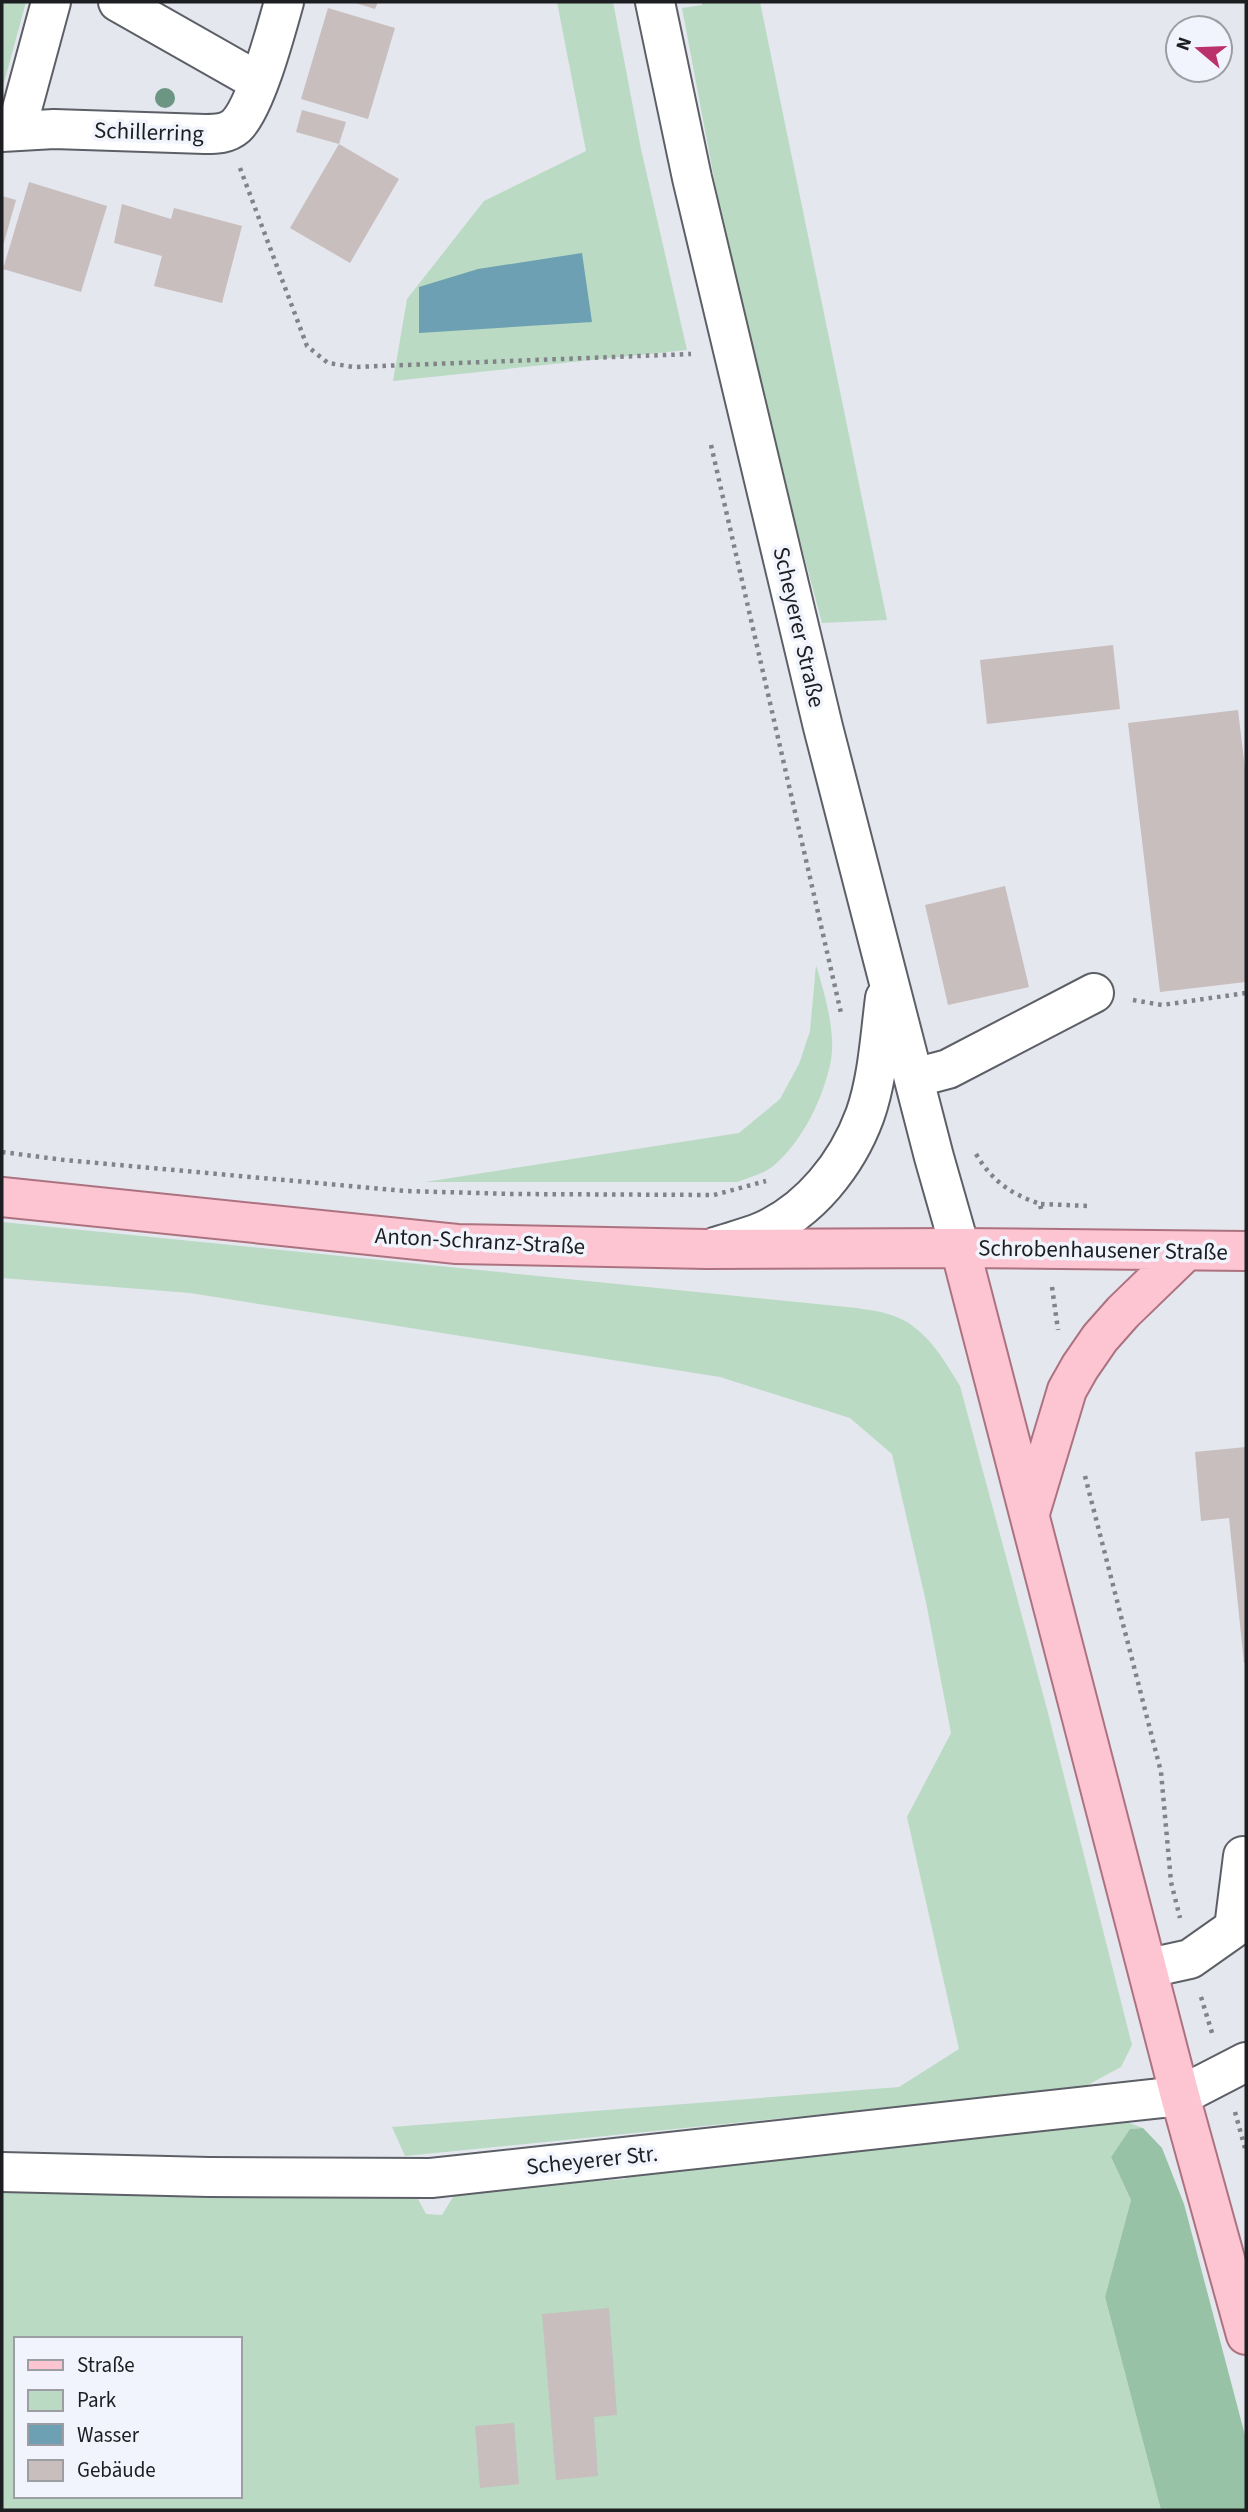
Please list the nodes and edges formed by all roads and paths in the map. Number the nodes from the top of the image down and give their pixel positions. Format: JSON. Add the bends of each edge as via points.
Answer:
{"nodes":[{"id":1,"x":51,"y":2,"type":"edge"},
{"id":2,"x":118,"y":2,"type":"edge"},
{"id":3,"x":284,"y":2,"type":"edge"},
{"id":4,"x":655,"y":2,"type":"edge"},
{"id":5,"x":259,"y":82,"type":"junction"},
{"id":6,"x":9,"y":132,"type":"edge"},
{"id":7,"x":227,"y":132,"type":"junction"},
{"id":8,"x":688,"y":341,"type":"dead end"},
{"id":9,"x":691,"y":354,"type":"junction"},
{"id":10,"x":694,"y":367,"type":"dead end"},
{"id":11,"x":709,"y":434,"type":"dead end"},
{"id":12,"x":887,"y":975,"type":"junction"},
{"id":13,"x":1094,"y":993,"type":"joint"},
{"id":14,"x":1246,"y":993,"type":"edge"},
{"id":15,"x":844,"y":1025,"type":"dead end"},
{"id":16,"x":914,"y":1078,"type":"junction"},
{"id":17,"x":2,"y":1152,"type":"edge"},
{"id":18,"x":771,"y":1180,"type":"dead end"},
{"id":19,"x":2,"y":1197,"type":"edge"},
{"id":20,"x":960,"y":1248,"type":"junction"},
{"id":21,"x":707,"y":1249,"type":"junction"},
{"id":22,"x":1047,"y":1249,"type":"junction"},
{"id":23,"x":1186,"y":1251,"type":"junction"},
{"id":24,"x":1246,"y":1251,"type":"edge"},
{"id":25,"x":1080,"y":1367,"type":"junction"},
{"id":26,"x":1083,"y":1466,"type":"dead end"},
{"id":27,"x":1030,"y":1513,"type":"junction"},
{"id":28,"x":1243,"y":1856,"type":"dead end"},
{"id":29,"x":1190,"y":1959,"type":"junction"},
{"id":30,"x":1149,"y":1968,"type":"junction"},
{"id":31,"x":1235,"y":2067,"type":"edge"},
{"id":32,"x":1181,"y":2096,"type":"junction"},
{"id":33,"x":1246,"y":2152,"type":"edge"},
{"id":34,"x":2,"y":2172,"type":"edge"},
{"id":35,"x":1246,"y":2335,"type":"edge"}],
"edges":[{"from":1,"to":6,"type":"street","name":"Schillerring"},
{"from":2,"to":5,"type":"street"},
{"from":3,"to":5,"type":"street","name":"Schillerring"},
{"from":4,"to":12,"type":"street","name":"Scheyerer Straße","via":[[692,178]]},
{"from":5,"to":7,"type":"street","name":"Schillerring","via":[[243,117]]},
{"from":6,"to":7,"type":"street","name":"Schillerring"},
{"from":7,"to":9,"type":"path","via":[[307,346],[328,363],[354,367]]},
{"from":8,"to":9,"type":"path"},
{"from":9,"to":10,"type":"path"},
{"from":11,"to":15,"type":"path"},
{"from":12,"to":16,"type":"street","name":"Scheyerer Straße"},
{"from":12,"to":21,"type":"street","via":[[866,1114],[833,1173],[821,1190],[786,1218]]},
{"from":13,"to":14,"type":"path","via":[[1162,1005]]},
{"from":13,"to":16,"type":"street","via":[[948,1069]]},
{"from":16,"to":20,"type":"street","name":"Scheyerer Straße"},
{"from":17,"to":18,"type":"path","via":[[459,1193],[714,1195]]},
{"from":19,"to":21,"type":"main road","name":"Anton-Schranz-Straße","via":[[457,1244]]},
{"from":20,"to":21,"type":"main road","name":"Anton-Schranz-Straße"},
{"from":20,"to":22,"type":"main road","name":"Schrobenhausener Straße"},
{"from":20,"to":27,"type":"main road"},
{"from":22,"to":23,"type":"main road","name":"Schrobenhausener Straße"},
{"from":22,"to":25,"type":"path","via":[[1061,1353]]},
{"from":23,"to":24,"type":"main road","name":"Schrobenhausener Straße"},
{"from":23,"to":25,"type":"main road","via":[[1123,1312]]},
{"from":25,"to":27,"type":"main road","via":[[1064,1399]]},
{"from":26,"to":29,"type":"path","via":[[1161,1772],[1171,1882]]},
{"from":27,"to":30,"type":"main road"},
{"from":28,"to":29,"type":"street","via":[[1234,1928]]},
{"from":29,"to":30,"type":"street"},
{"from":29,"to":31,"type":"path"},
{"from":30,"to":32,"type":"main road"},
{"from":31,"to":32,"type":"street"},
{"from":31,"to":33,"type":"path"},
{"from":32,"to":34,"type":"street","name":"Scheyerer Str.","via":[[431,2178]]},
{"from":32,"to":35,"type":"main road"}]}
